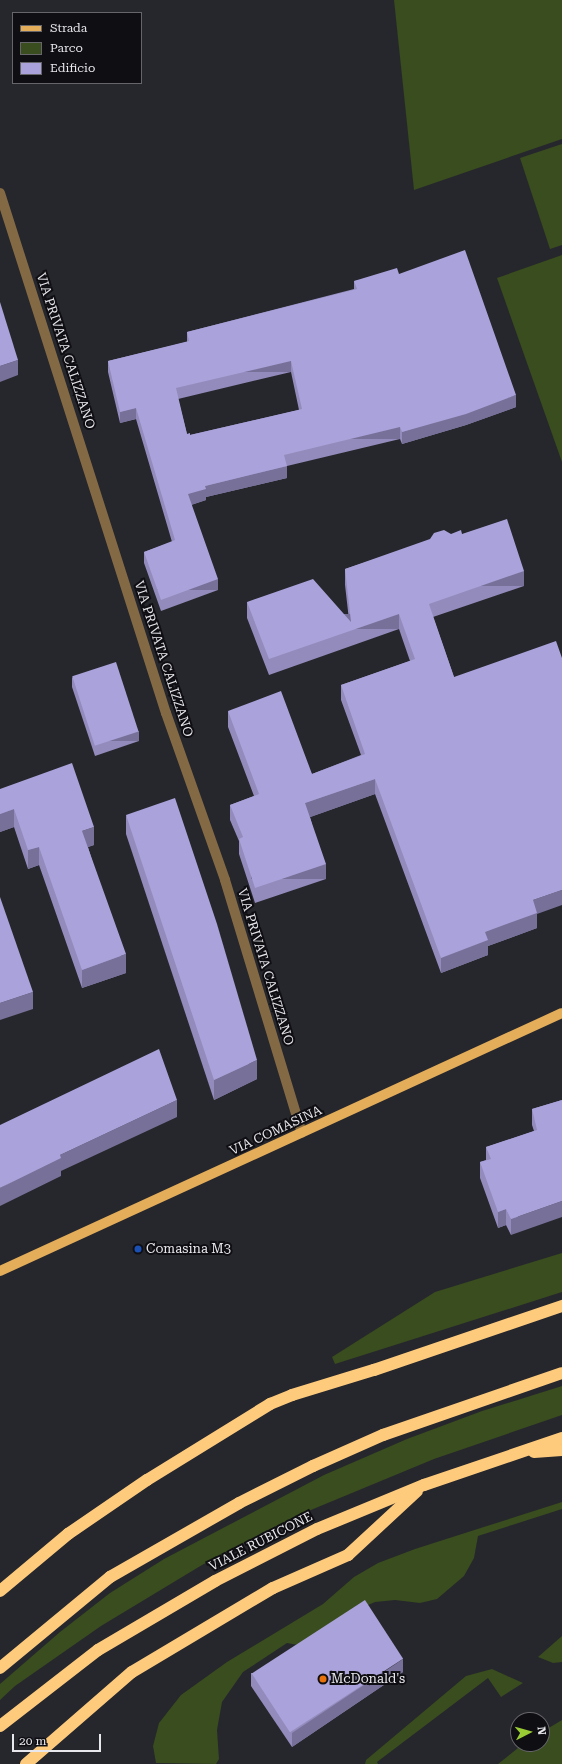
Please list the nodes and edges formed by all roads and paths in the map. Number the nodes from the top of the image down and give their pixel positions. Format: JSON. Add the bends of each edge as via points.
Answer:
{"nodes":[{"id":1,"x":0,"y":193,"type":"edge"},
{"id":2,"x":562,"y":1013,"type":"edge"},
{"id":3,"x":302,"y":1133,"type":"junction"},
{"id":4,"x":0,"y":1271,"type":"edge"},
{"id":5,"x":562,"y":1306,"type":"edge"},
{"id":6,"x":562,"y":1367,"type":"edge"},
{"id":7,"x":562,"y":1374,"type":"edge"},
{"id":8,"x":485,"y":1400,"type":"junction"},
{"id":9,"x":562,"y":1438,"type":"edge"},
{"id":10,"x":562,"y":1450,"type":"edge"},
{"id":11,"x":511,"y":1455,"type":"junction"},
{"id":12,"x":424,"y":1485,"type":"junction"},
{"id":13,"x":0,"y":1591,"type":"edge"},
{"id":14,"x":0,"y":1668,"type":"edge"},
{"id":15,"x":0,"y":1726,"type":"edge"},
{"id":16,"x":26,"y":1764,"type":"edge"}],
"edges":[{"from":1,"to":3,"type":"street","name":"VIA PRIVATA CALIZZANO","via":[[164,705],[225,880]]},
{"from":2,"to":3,"type":"main road","name":"VIA COMASINA"},
{"from":3,"to":4,"type":"main road","name":"VIA COMASINA"},
{"from":5,"to":13,"type":"highway","via":[[374,1370],[292,1394],[270,1404],[147,1480],[68,1534]]},
{"from":6,"to":8,"type":"highway"},
{"from":7,"to":8,"type":"highway"},
{"from":8,"to":14,"type":"highway","via":[[383,1435],[239,1503],[110,1577]]},
{"from":9,"to":11,"type":"highway","name":"VIALE RUBICONE"},
{"from":10,"to":11,"type":"highway"},
{"from":11,"to":12,"type":"highway","name":"VIALE RUBICONE"},
{"from":12,"to":15,"type":"highway","name":"VIALE RUBICONE","via":[[317,1529],[215,1581],[98,1650]]},
{"from":12,"to":16,"type":"highway","via":[[348,1555],[273,1588],[132,1672]]}]}
